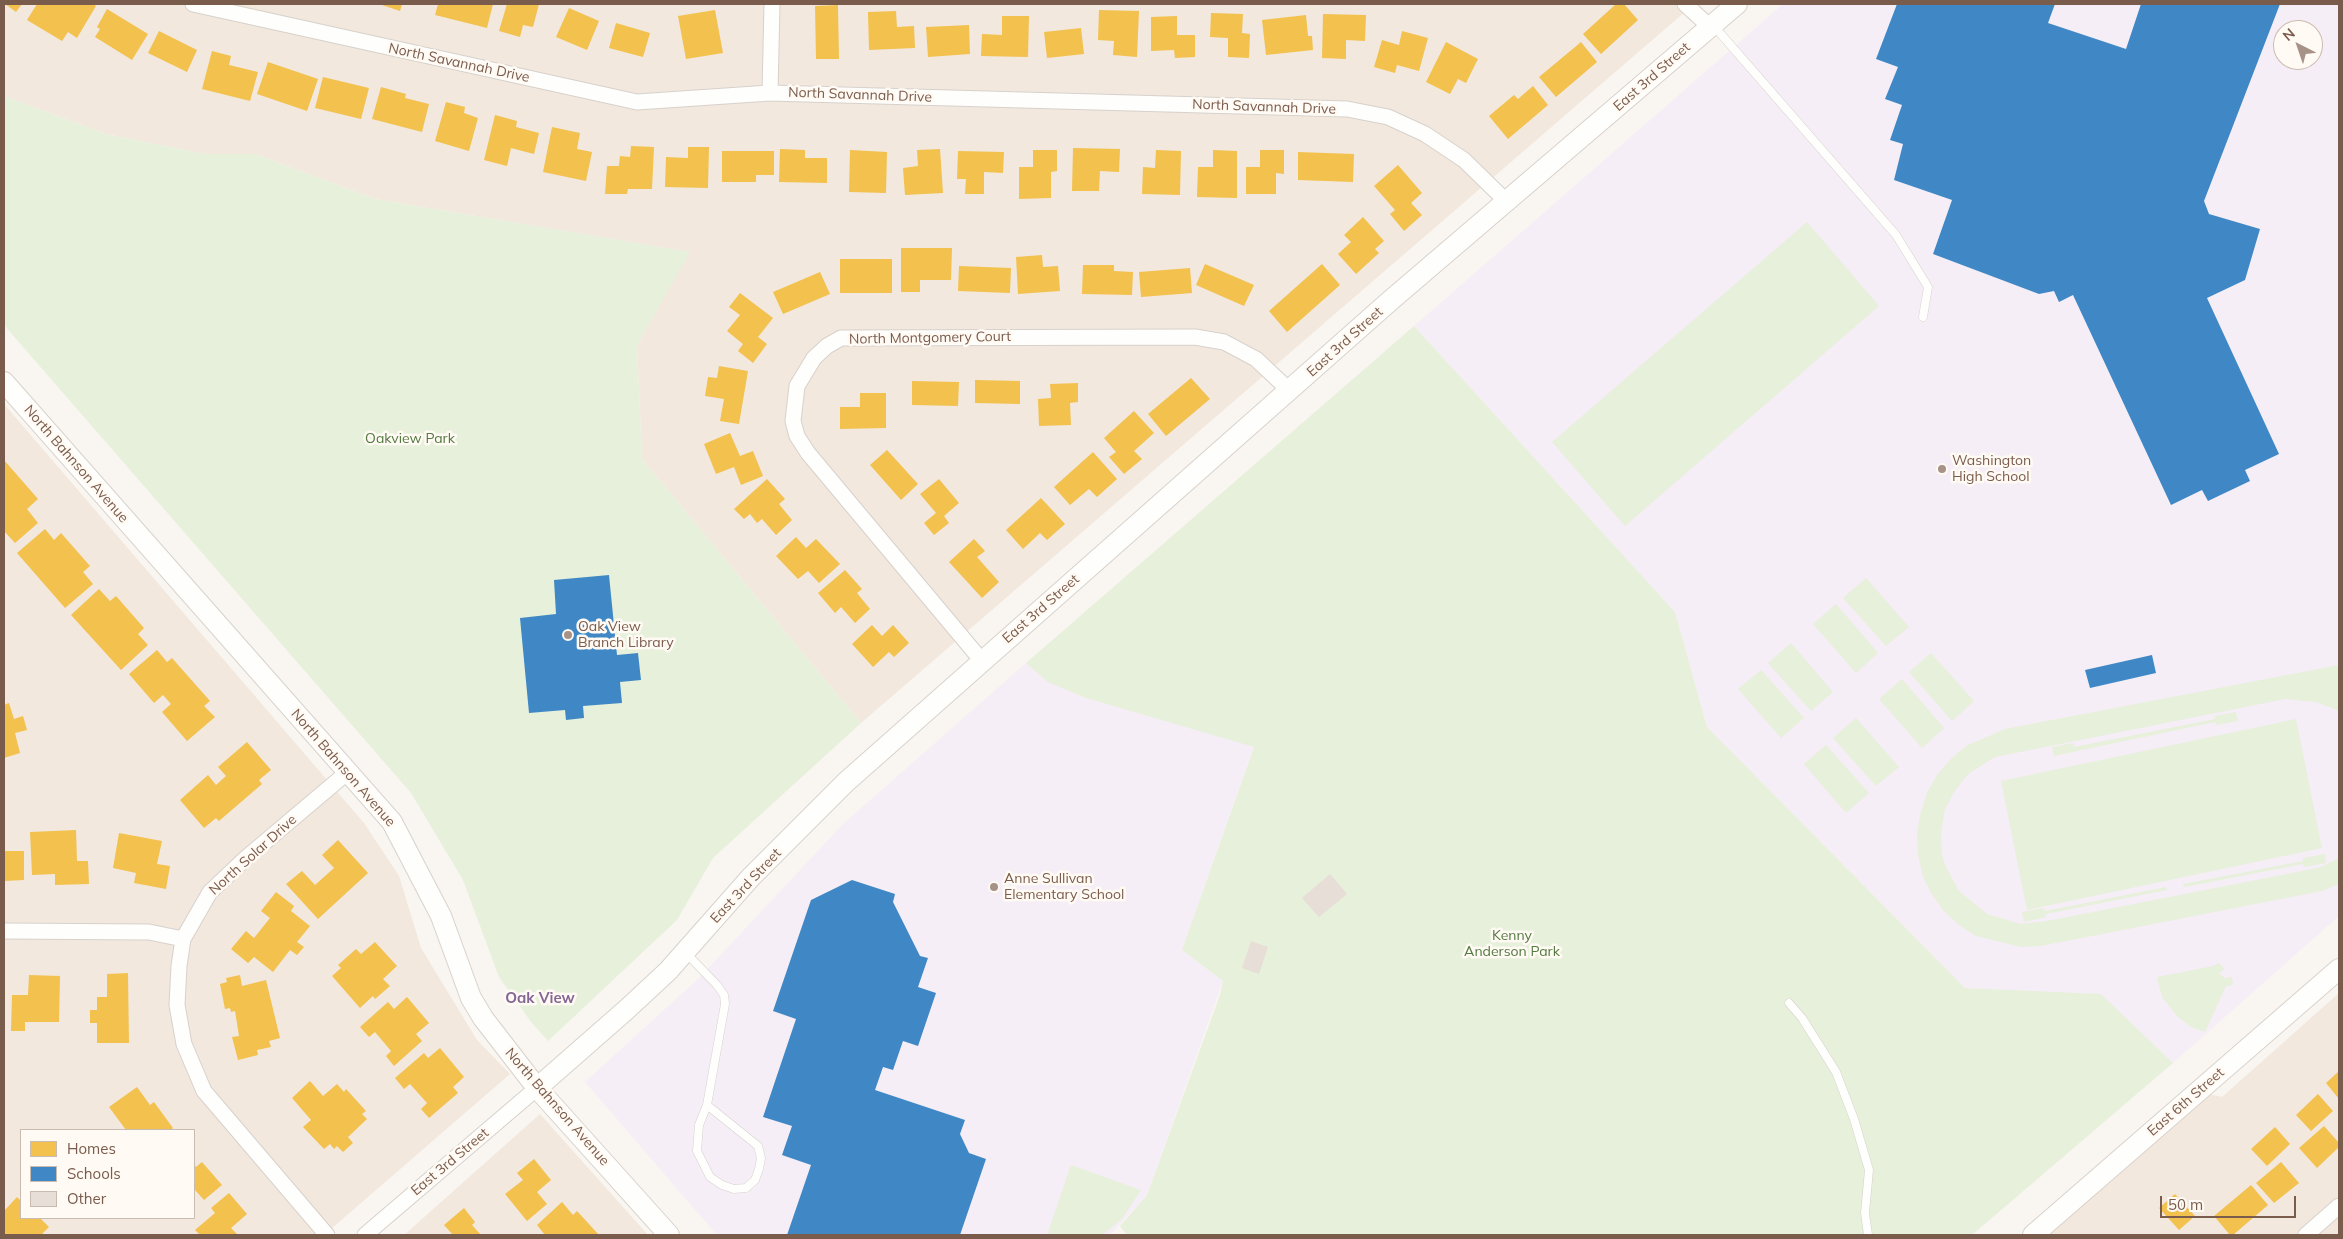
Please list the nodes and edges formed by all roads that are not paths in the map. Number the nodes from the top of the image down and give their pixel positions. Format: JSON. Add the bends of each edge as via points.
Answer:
{"nodes":[{"id":1,"x":193,"y":4,"type":"edge"},
{"id":2,"x":772,"y":4,"type":"edge"},
{"id":3,"x":1685,"y":4,"type":"edge"},
{"id":4,"x":1738,"y":4,"type":"edge"},
{"id":5,"x":1711,"y":26,"type":"junction"},
{"id":6,"x":770,"y":93,"type":"junction"},
{"id":7,"x":1508,"y":202,"type":"junction"},
{"id":8,"x":1923,"y":317,"type":"dead end"},
{"id":9,"x":4,"y":382,"type":"edge"},
{"id":10,"x":1290,"y":391,"type":"junction"},
{"id":11,"x":982,"y":661,"type":"junction"},
{"id":12,"x":349,"y":772,"type":"junction"},
{"id":13,"x":4,"y":931,"type":"edge"},
{"id":14,"x":183,"y":939,"type":"junction"},
{"id":15,"x":685,"y":952,"type":"junction"},
{"id":16,"x":2337,"y":974,"type":"edge"},
{"id":17,"x":1789,"y":1004,"type":"dead end"},
{"id":18,"x":537,"y":1088,"type":"junction"},
{"id":19,"x":707,"y":1105,"type":"junction"},
{"id":20,"x":2339,"y":1206,"type":"edge"},
{"id":21,"x":327,"y":1235,"type":"edge"},
{"id":22,"x":365,"y":1235,"type":"edge"},
{"id":23,"x":669,"y":1235,"type":"edge"},
{"id":24,"x":1868,"y":1235,"type":"edge"},
{"id":25,"x":2033,"y":1235,"type":"edge"},
{"id":26,"x":2306,"y":1235,"type":"edge"}],
"edges":[{"from":1,"to":6,"type":"street","name":"North Savannah Drive","via":[[637,102]]},
{"from":2,"to":6,"type":"street"},
{"from":3,"to":5,"type":"street"},
{"from":4,"to":5,"type":"street","name":"East 3rd Street"},
{"from":5,"to":7,"type":"street","name":"East 3rd Street"},
{"from":5,"to":8,"type":"lane","via":[[1896,235],[1928,287]]},
{"from":6,"to":7,"type":"street","name":"North Savannah Drive","via":[[1348,109],[1388,116],[1425,134],[1464,160]]},
{"from":7,"to":10,"type":"street","name":"East 3rd Street","via":[[1391,300]]},
{"from":9,"to":12,"type":"street","name":"North Bahnson Avenue"},
{"from":10,"to":11,"type":"street","name":"East 3rd Street"},
{"from":10,"to":11,"type":"street","name":"North Montgomery Court","via":[[1256,359],[1224,342],[1195,337],[841,338],[820,352],[797,386],[793,421],[797,436]]},
{"from":11,"to":15,"type":"street","name":"East 3rd Street","via":[[846,782],[751,877]]},
{"from":12,"to":14,"type":"street","name":"North Solar Drive","via":[[210,892]]},
{"from":12,"to":18,"type":"street","name":"North Bahnson Avenue","via":[[392,822],[441,916],[471,998]]},
{"from":13,"to":14,"type":"street","via":[[149,932]]},
{"from":14,"to":21,"type":"street","name":"North Solar Drive","via":[[177,1005],[184,1044],[204,1091]]},
{"from":15,"to":18,"type":"street","name":"East 3rd Street","via":[[626,1010]]},
{"from":15,"to":19,"type":"lane","via":[[724,995]]},
{"from":16,"to":25,"type":"street","name":"East 6th Street"},
{"from":17,"to":24,"type":"lane","via":[[1802,1018],[1836,1072],[1854,1118],[1869,1170],[1865,1213]]},
{"from":18,"to":22,"type":"street","name":"East 3rd Street"},
{"from":18,"to":23,"type":"street","name":"North Bahnson Avenue"},
{"from":19,"to":19,"type":"lane","via":[[699,1125],[697,1151],[710,1177],[734,1189],[746,1188],[755,1180],[759,1170],[758,1146]]},
{"from":20,"to":26,"type":"street"}]}
